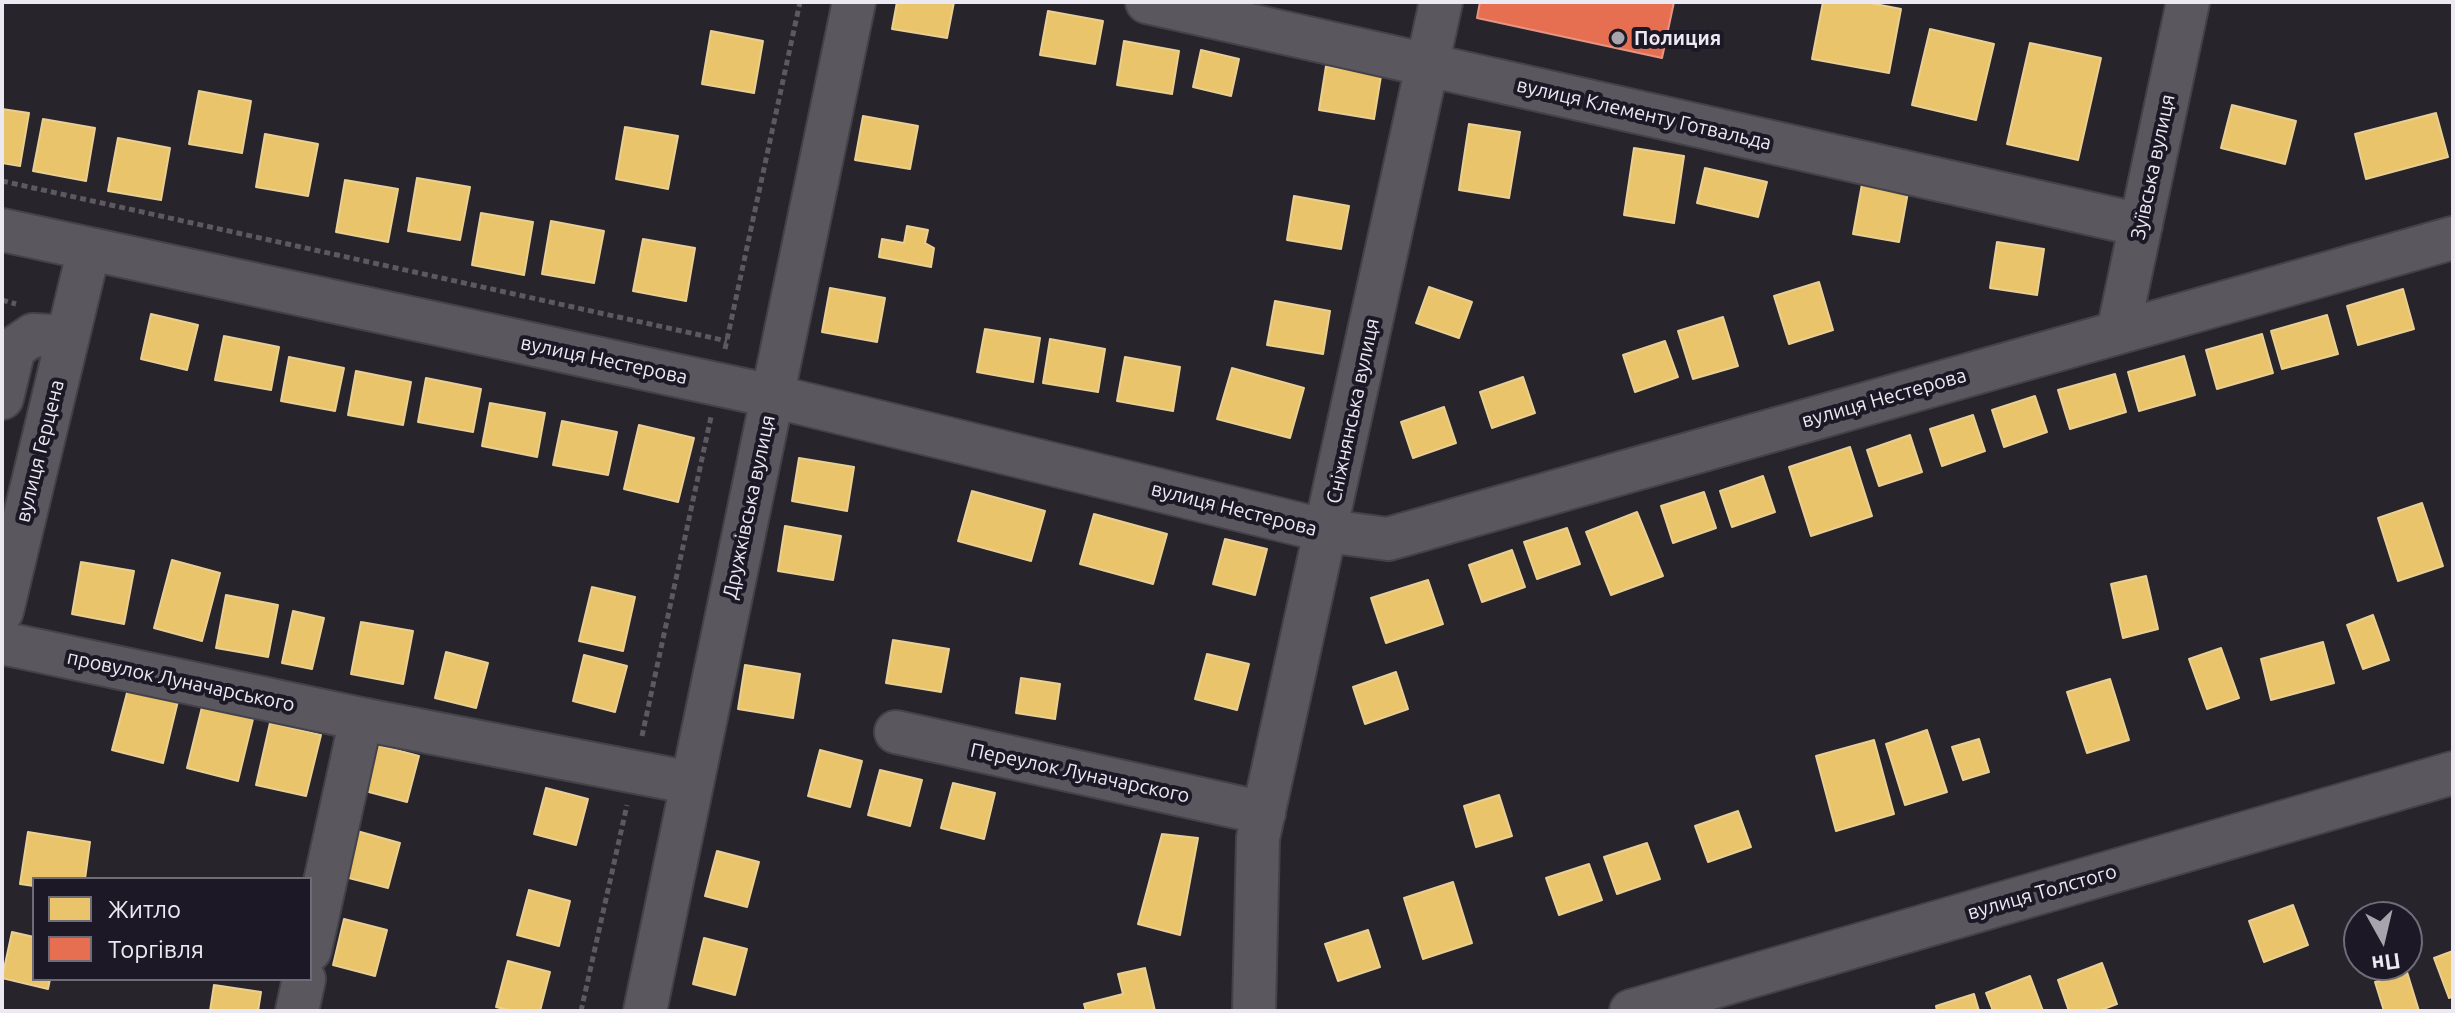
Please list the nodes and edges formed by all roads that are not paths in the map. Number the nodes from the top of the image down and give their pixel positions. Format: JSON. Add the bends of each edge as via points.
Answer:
{"nodes":[{"id":1,"x":854,"y":2,"type":"edge"},
{"id":2,"x":1147,"y":2,"type":"edge"},
{"id":3,"x":1441,"y":2,"type":"edge"},
{"id":4,"x":2188,"y":2,"type":"edge"},
{"id":5,"x":1427,"y":65,"type":"junction"},
{"id":6,"x":2141,"y":225,"type":"junction"},
{"id":7,"x":2,"y":230,"type":"edge"},
{"id":8,"x":2453,"y":238,"type":"edge"},
{"id":9,"x":89,"y":249,"type":"junction"},
{"id":10,"x":2118,"y":332,"type":"junction"},
{"id":11,"x":68,"y":337,"type":"junction"},
{"id":12,"x":772,"y":396,"type":"junction"},
{"id":13,"x":2,"y":398,"type":"edge"},
{"id":14,"x":2,"y":473,"type":"edge"},
{"id":15,"x":24,"y":517,"type":"junction"},
{"id":16,"x":1327,"y":531,"type":"junction"},
{"id":17,"x":2,"y":611,"type":"edge"},
{"id":18,"x":2,"y":643,"type":"edge"},
{"id":19,"x":361,"y":719,"type":"junction"},
{"id":20,"x":896,"y":732,"type":"dead end"},
{"id":21,"x":2453,"y":773,"type":"edge"},
{"id":22,"x":692,"y":783,"type":"junction"},
{"id":23,"x":1264,"y":813,"type":"junction"},
{"id":24,"x":312,"y":941,"type":"edge"},
{"id":25,"x":304,"y":981,"type":"edge"},
{"id":26,"x":297,"y":1011,"type":"edge"},
{"id":27,"x":645,"y":1011,"type":"edge"},
{"id":28,"x":1254,"y":1011,"type":"edge"},
{"id":29,"x":1631,"y":1011,"type":"edge"}],
"edges":[{"from":1,"to":12,"type":"street","name":"Дружківська вулиця"},
{"from":2,"to":5,"type":"street","name":"вулиця Клементу Готвальда"},
{"from":3,"to":5,"type":"street","name":"Сніжнянська вулиця"},
{"from":4,"to":6,"type":"street","name":"Зуївська вулиця"},
{"from":5,"to":6,"type":"street","name":"вулиця Клементу Готвальда"},
{"from":5,"to":16,"type":"street","name":"Сніжнянська вулиця"},
{"from":6,"to":10,"type":"street","name":"Зуївська вулиця"},
{"from":7,"to":9,"type":"street","name":"вулиця Нестерова"},
{"from":8,"to":10,"type":"street","name":"вулиця Нестерова"},
{"from":9,"to":11,"type":"street","name":"вулиця Герцена"},
{"from":9,"to":12,"type":"street","name":"вулиця Нестерова"},
{"from":10,"to":16,"type":"street","name":"вулиця Нестерова","via":[[1388,539]]},
{"from":11,"to":13,"type":"street","via":[[33,335],[14,348]]},
{"from":11,"to":15,"type":"street","name":"вулиця Герцена"},
{"from":12,"to":16,"type":"street","name":"вулиця Нестерова"},
{"from":12,"to":22,"type":"street","name":"Дружківська вулиця"},
{"from":14,"to":15,"type":"street"},
{"from":15,"to":17,"type":"street","name":"вулиця Герцена"},
{"from":16,"to":23,"type":"street","name":"Сніжнянська вулиця"},
{"from":18,"to":19,"type":"street","name":"провулок Луначарського"},
{"from":19,"to":22,"type":"street","name":"провулок Луначарського"},
{"from":19,"to":24,"type":"street"},
{"from":20,"to":23,"type":"street","name":"Переулок Луначарского"},
{"from":21,"to":29,"type":"street","name":"вулиця Толстого"},
{"from":22,"to":27,"type":"street","name":"Дружківська вулиця"},
{"from":23,"to":28,"type":"street","name":"Сніжнянська вулиця","via":[[1258,838]]},
{"from":25,"to":26,"type":"street"}]}
